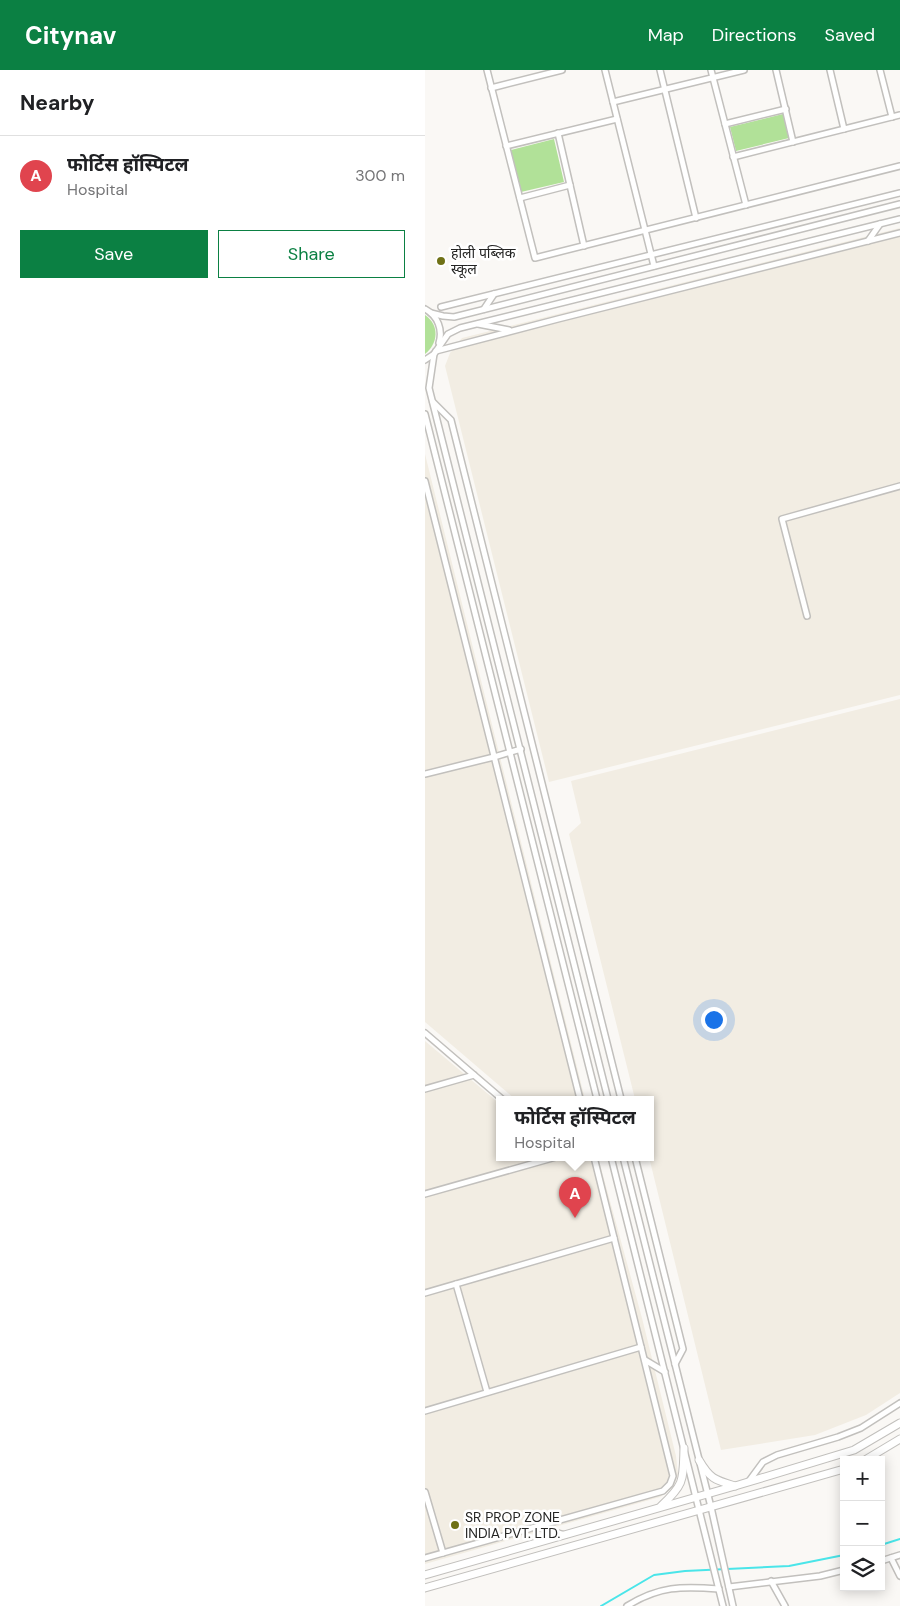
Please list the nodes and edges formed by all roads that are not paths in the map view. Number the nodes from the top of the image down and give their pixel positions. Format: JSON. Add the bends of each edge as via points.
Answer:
{"nodes":[{"id":1,"x":487,"y":70,"type":"edge"},
{"id":2,"x":562,"y":70,"type":"edge"},
{"id":3,"x":605,"y":70,"type":"edge"},
{"id":4,"x":660,"y":70,"type":"edge"},
{"id":5,"x":711,"y":70,"type":"edge"},
{"id":6,"x":744,"y":70,"type":"edge"},
{"id":7,"x":776,"y":70,"type":"edge"},
{"id":8,"x":830,"y":70,"type":"edge"},
{"id":9,"x":880,"y":70,"type":"edge"},
{"id":10,"x":713,"y":77,"type":"junction"},
{"id":11,"x":491,"y":88,"type":"junction"},
{"id":12,"x":665,"y":89,"type":"junction"},
{"id":13,"x":613,"y":102,"type":"junction"},
{"id":14,"x":785,"y":109,"type":"junction"},
{"id":15,"x":900,"y":115,"type":"edge"},
{"id":16,"x":891,"y":117,"type":"junction"},
{"id":17,"x":617,"y":118,"type":"junction"},
{"id":18,"x":725,"y":124,"type":"junction"},
{"id":19,"x":844,"y":129,"type":"junction"},
{"id":20,"x":558,"y":133,"type":"junction"},
{"id":21,"x":793,"y":142,"type":"junction"},
{"id":22,"x":506,"y":146,"type":"junction"},
{"id":23,"x":733,"y":157,"type":"junction"},
{"id":24,"x":900,"y":166,"type":"edge"},
{"id":25,"x":570,"y":185,"type":"junction"},
{"id":26,"x":900,"y":193,"type":"edge"},
{"id":27,"x":520,"y":198,"type":"junction"},
{"id":28,"x":859,"y":204,"type":"junction"},
{"id":29,"x":900,"y":204,"type":"edge"},
{"id":30,"x":745,"y":205,"type":"junction"},
{"id":31,"x":873,"y":211,"type":"junction"},
{"id":32,"x":696,"y":218,"type":"junction"},
{"id":33,"x":900,"y":219,"type":"edge"},
{"id":34,"x":881,"y":223,"type":"junction"},
{"id":35,"x":645,"y":230,"type":"junction"},
{"id":36,"x":900,"y":233,"type":"edge"},
{"id":37,"x":868,"y":242,"type":"junction"},
{"id":38,"x":584,"y":246,"type":"junction"},
{"id":39,"x":651,"y":255,"type":"junction"},
{"id":40,"x":653,"y":266,"type":"junction"},
{"id":41,"x":494,"y":294,"type":"junction"},
{"id":42,"x":441,"y":308,"type":"dead end"},
{"id":43,"x":425,"y":309,"type":"edge"},
{"id":44,"x":484,"y":310,"type":"junction"},
{"id":45,"x":431,"y":313,"type":"junction"},
{"id":46,"x":476,"y":323,"type":"junction"},
{"id":47,"x":512,"y":331,"type":"junction"},
{"id":48,"x":436,"y":351,"type":"junction"},
{"id":49,"x":425,"y":360,"type":"edge"},
{"id":50,"x":433,"y":402,"type":"junction"},
{"id":51,"x":425,"y":414,"type":"edge"},
{"id":52,"x":425,"y":481,"type":"edge"},
{"id":53,"x":900,"y":486,"type":"edge"},
{"id":54,"x":807,"y":616,"type":"dead end"},
{"id":55,"x":521,"y":749,"type":"junction"},
{"id":56,"x":509,"y":752,"type":"junction"},
{"id":57,"x":494,"y":757,"type":"junction"},
{"id":58,"x":425,"y":774,"type":"edge"},
{"id":59,"x":425,"y":1033,"type":"edge"},
{"id":60,"x":474,"y":1075,"type":"junction"},
{"id":61,"x":425,"y":1089,"type":"edge"},
{"id":62,"x":498,"y":1096,"type":"edge"},
{"id":63,"x":579,"y":1096,"type":"edge"},
{"id":64,"x":596,"y":1096,"type":"edge"},
{"id":65,"x":607,"y":1096,"type":"edge"},
{"id":66,"x":620,"y":1096,"type":"edge"},
{"id":67,"x":542,"y":1161,"type":"edge"},
{"id":68,"x":595,"y":1161,"type":"edge"},
{"id":69,"x":612,"y":1161,"type":"edge"},
{"id":70,"x":624,"y":1161,"type":"edge"},
{"id":71,"x":636,"y":1161,"type":"edge"},
{"id":72,"x":425,"y":1194,"type":"edge"},
{"id":73,"x":614,"y":1238,"type":"junction"},
{"id":74,"x":456,"y":1284,"type":"junction"},
{"id":75,"x":425,"y":1293,"type":"edge"},
{"id":76,"x":641,"y":1347,"type":"junction"},
{"id":77,"x":645,"y":1360,"type":"junction"},
{"id":78,"x":675,"y":1364,"type":"junction"},
{"id":79,"x":665,"y":1372,"type":"junction"},
{"id":80,"x":487,"y":1392,"type":"junction"},
{"id":81,"x":900,"y":1402,"type":"edge"},
{"id":82,"x":425,"y":1411,"type":"edge"},
{"id":83,"x":900,"y":1423,"type":"edge"},
{"id":84,"x":900,"y":1439,"type":"edge"},
{"id":85,"x":685,"y":1448,"type":"junction"},
{"id":86,"x":872,"y":1456,"type":"edge"},
{"id":87,"x":699,"y":1460,"type":"junction"},
{"id":88,"x":840,"y":1469,"type":"edge"},
{"id":89,"x":749,"y":1482,"type":"junction"},
{"id":90,"x":735,"y":1486,"type":"junction"},
{"id":91,"x":425,"y":1492,"type":"edge"},
{"id":92,"x":708,"y":1494,"type":"junction"},
{"id":93,"x":697,"y":1497,"type":"junction"},
{"id":94,"x":711,"y":1506,"type":"junction"},
{"id":95,"x":659,"y":1508,"type":"junction"},
{"id":96,"x":700,"y":1510,"type":"junction"},
{"id":97,"x":537,"y":1526,"type":"junction"},
{"id":98,"x":565,"y":1535,"type":"junction"},
{"id":99,"x":443,"y":1553,"type":"junction"},
{"id":100,"x":900,"y":1555,"type":"edge"},
{"id":101,"x":425,"y":1558,"type":"edge"},
{"id":102,"x":891,"y":1558,"type":"junction"},
{"id":103,"x":885,"y":1559,"type":"edge"},
{"id":104,"x":840,"y":1571,"type":"edge"},
{"id":105,"x":425,"y":1575,"type":"edge"},
{"id":106,"x":900,"y":1576,"type":"edge"},
{"id":107,"x":771,"y":1581,"type":"junction"},
{"id":108,"x":729,"y":1587,"type":"junction"},
{"id":109,"x":425,"y":1588,"type":"edge"},
{"id":110,"x":719,"y":1589,"type":"junction"},
{"id":111,"x":627,"y":1606,"type":"edge"},
{"id":112,"x":723,"y":1606,"type":"edge"},
{"id":113,"x":733,"y":1606,"type":"edge"},
{"id":114,"x":785,"y":1606,"type":"edge"}],
"edges":[{"from":1,"to":11,"type":"street"},
{"from":2,"to":11,"type":"street"},
{"from":3,"to":13,"type":"street"},
{"from":4,"to":12,"type":"street"},
{"from":5,"to":10,"type":"street"},
{"from":6,"to":10,"type":"street"},
{"from":7,"to":14,"type":"street"},
{"from":8,"to":19,"type":"street"},
{"from":9,"to":16,"type":"street"},
{"from":10,"to":12,"type":"street"},
{"from":10,"to":18,"type":"street"},
{"from":11,"to":22,"type":"street"},
{"from":12,"to":13,"type":"street"},
{"from":12,"to":32,"type":"street"},
{"from":13,"to":17,"type":"street"},
{"from":14,"to":18,"type":"street"},
{"from":14,"to":21,"type":"street"},
{"from":15,"to":16,"type":"street"},
{"from":16,"to":19,"type":"street"},
{"from":17,"to":20,"type":"street"},
{"from":17,"to":35,"type":"street"},
{"from":18,"to":23,"type":"street"},
{"from":19,"to":21,"type":"street"},
{"from":20,"to":22,"type":"street"},
{"from":20,"to":25,"type":"street"},
{"from":21,"to":23,"type":"street"},
{"from":22,"to":27,"type":"street"},
{"from":23,"to":30,"type":"street"},
{"from":24,"to":30,"type":"street"},
{"from":25,"to":27,"type":"street"},
{"from":25,"to":38,"type":"street"},
{"from":26,"to":28,"type":"street"},
{"from":27,"to":38,"type":"street","via":[[535,258]]},
{"from":28,"to":31,"type":"street"},
{"from":28,"to":39,"type":"street"},
{"from":29,"to":31,"type":"street"},
{"from":30,"to":32,"type":"street"},
{"from":31,"to":40,"type":"street"},
{"from":32,"to":35,"type":"street"},
{"from":33,"to":34,"type":"street"},
{"from":34,"to":37,"type":"street"},
{"from":34,"to":46,"type":"street"},
{"from":35,"to":38,"type":"street"},
{"from":35,"to":39,"type":"street"},
{"from":36,"to":37,"type":"street"},
{"from":37,"to":47,"type":"street"},
{"from":39,"to":40,"type":"street"},
{"from":39,"to":41,"type":"street"},
{"from":40,"to":44,"type":"street"},
{"from":41,"to":42,"type":"street"},
{"from":41,"to":44,"type":"street"},
{"from":43,"to":45,"type":"street"},
{"from":44,"to":45,"type":"street","via":[[455,317]]},
{"from":45,"to":48,"type":"street","via":[[441,332]]},
{"from":46,"to":47,"type":"street"},
{"from":46,"to":48,"type":"street","via":[[448,334]]},
{"from":47,"to":48,"type":"street"},
{"from":48,"to":49,"type":"street"},
{"from":48,"to":50,"type":"street","via":[[429,388]]},
{"from":50,"to":55,"type":"street"},
{"from":50,"to":66,"type":"street","via":[[451,420]]},
{"from":51,"to":56,"type":"street"},
{"from":52,"to":57,"type":"street"},
{"from":53,"to":54,"type":"street","via":[[782,519]]},
{"from":55,"to":56,"type":"street"},
{"from":55,"to":65,"type":"street"},
{"from":56,"to":57,"type":"street"},
{"from":56,"to":64,"type":"street"},
{"from":57,"to":58,"type":"street"},
{"from":57,"to":63,"type":"street"},
{"from":59,"to":60,"type":"street"},
{"from":60,"to":61,"type":"street"},
{"from":60,"to":62,"type":"street"},
{"from":67,"to":72,"type":"street"},
{"from":68,"to":73,"type":"street"},
{"from":69,"to":79,"type":"street"},
{"from":70,"to":78,"type":"street"},
{"from":71,"to":78,"type":"street","via":[[683,1349]]},
{"from":73,"to":74,"type":"street"},
{"from":73,"to":76,"type":"street"},
{"from":74,"to":75,"type":"street"},
{"from":74,"to":80,"type":"street"},
{"from":76,"to":77,"type":"street"},
{"from":76,"to":80,"type":"street"},
{"from":77,"to":79,"type":"street"},
{"from":77,"to":97,"type":"street","via":[[673,1476],[670,1484],[663,1491]]},
{"from":78,"to":87,"type":"street"},
{"from":79,"to":85,"type":"street"},
{"from":80,"to":82,"type":"street"},
{"from":81,"to":89,"type":"street","via":[[861,1428],[838,1438],[777,1454],[763,1462]]},
{"from":83,"to":89,"type":"main road","via":[[854,1450]]},
{"from":84,"to":86,"type":"main road"},
{"from":85,"to":93,"type":"street"},
{"from":85,"to":95,"type":"main road","via":[[680,1486]]},
{"from":87,"to":90,"type":"main road","via":[[714,1480]]},
{"from":87,"to":92,"type":"street"},
{"from":88,"to":94,"type":"main road"},
{"from":89,"to":90,"type":"main road"},
{"from":90,"to":92,"type":"main road"},
{"from":91,"to":99,"type":"street"},
{"from":92,"to":93,"type":"main road"},
{"from":92,"to":94,"type":"street"},
{"from":93,"to":95,"type":"main road"},
{"from":93,"to":96,"type":"street"},
{"from":94,"to":96,"type":"main road"},
{"from":94,"to":108,"type":"street"},
{"from":95,"to":98,"type":"main road"},
{"from":96,"to":109,"type":"main road"},
{"from":96,"to":110,"type":"street"},
{"from":97,"to":98,"type":"street"},
{"from":97,"to":99,"type":"street"},
{"from":98,"to":105,"type":"main road"},
{"from":99,"to":101,"type":"street"},
{"from":100,"to":102,"type":"street"},
{"from":102,"to":103,"type":"street"},
{"from":102,"to":106,"type":"street"},
{"from":104,"to":107,"type":"street"},
{"from":107,"to":108,"type":"street"},
{"from":107,"to":114,"type":"street"},
{"from":108,"to":113,"type":"street"},
{"from":110,"to":111,"type":"street","via":[[671,1588],[648,1594]]},
{"from":110,"to":112,"type":"street"}]}
